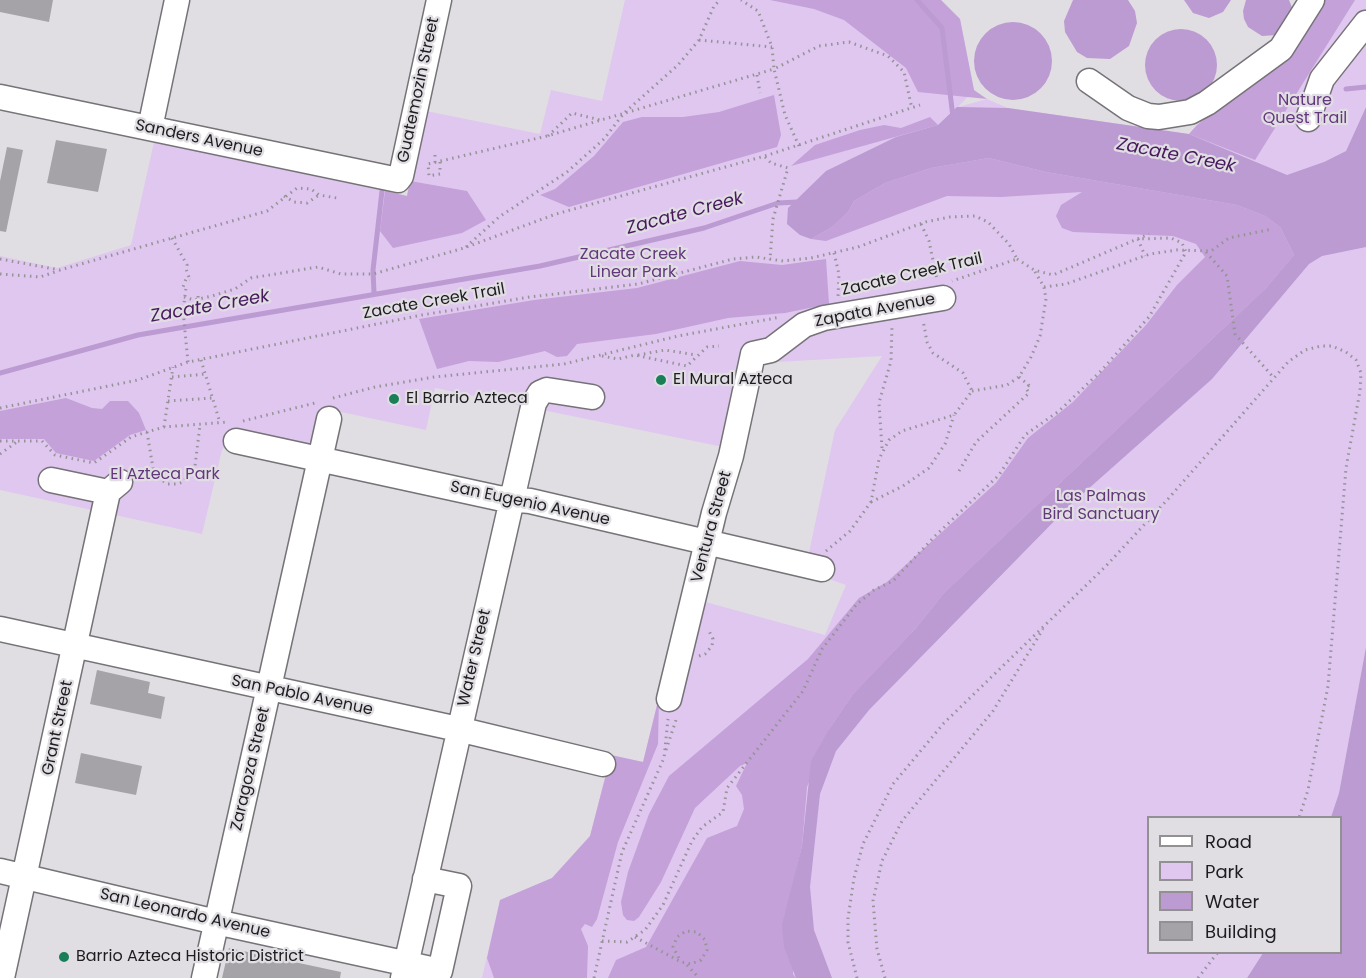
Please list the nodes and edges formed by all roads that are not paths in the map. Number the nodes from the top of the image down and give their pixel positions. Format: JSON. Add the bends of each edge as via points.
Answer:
{"nodes":[{"id":1,"x":177,"y":0,"type":"edge"},
{"id":2,"x":439,"y":0,"type":"edge"},
{"id":3,"x":1312,"y":0,"type":"edge"},
{"id":4,"x":1366,"y":23,"type":"edge"},
{"id":5,"x":1089,"y":81,"type":"dead end"},
{"id":6,"x":0,"y":99,"type":"edge"},
{"id":7,"x":1308,"y":119,"type":"dead end"},
{"id":8,"x":150,"y":128,"type":"junction"},
{"id":9,"x":398,"y":180,"type":"joint"},
{"id":10,"x":943,"y":288,"type":"road end"},
{"id":11,"x":750,"y":351,"type":"joint"},
{"id":12,"x":592,"y":397,"type":"dead end"},
{"id":13,"x":326,"y":407,"type":"road end"},
{"id":14,"x":236,"y":441,"type":"dead end"},
{"id":15,"x":320,"y":459,"type":"junction"},
{"id":16,"x":51,"y":480,"type":"dead end"},
{"id":17,"x":513,"y":500,"type":"junction"},
{"id":18,"x":706,"y":542,"type":"junction"},
{"id":19,"x":817,"y":568,"type":"road end"},
{"id":20,"x":0,"y":628,"type":"edge"},
{"id":21,"x":75,"y":647,"type":"junction"},
{"id":22,"x":269,"y":689,"type":"junction"},
{"id":23,"x":669,"y":699,"type":"road end"},
{"id":24,"x":458,"y":729,"type":"junction"},
{"id":25,"x":603,"y":764,"type":"dead end"},
{"id":26,"x":0,"y":871,"type":"edge"},
{"id":27,"x":26,"y":876,"type":"junction"},
{"id":28,"x":425,"y":879,"type":"junction"},
{"id":29,"x":216,"y":922,"type":"junction"},
{"id":30,"x":405,"y":971,"type":"edge"},
{"id":31,"x":2,"y":978,"type":"edge"},
{"id":32,"x":204,"y":978,"type":"edge"}],
"edges":[{"from":1,"to":8,"type":"street"},
{"from":2,"to":9,"type":"street","name":"Guatemozin Street"},
{"from":3,"to":5,"type":"street","via":[[1281,48],[1190,112],[1148,116],[1128,108]]},
{"from":4,"to":7,"type":"street","via":[[1322,79]]},
{"from":6,"to":8,"type":"street","name":"Sanders Avenue"},
{"from":8,"to":9,"type":"street","name":"Sanders Avenue"},
{"from":10,"to":11,"type":"street","name":"Zapata Avenue","via":[[920,302],[824,318],[804,325],[771,350]]},
{"from":11,"to":18,"type":"street","name":"Ventura Street","via":[[730,456]]},
{"from":12,"to":17,"type":"street","name":"Water Street","via":[[547,390],[540,393],[534,403]]},
{"from":13,"to":15,"type":"street","name":"Zaragoza Street"},
{"from":14,"to":15,"type":"street","name":"San Eugenio Avenue"},
{"from":15,"to":17,"type":"street","name":"San Eugenio Avenue"},
{"from":15,"to":22,"type":"street","name":"Zaragoza Street"},
{"from":16,"to":21,"type":"street","name":"Grant Street","via":[[114,487]]},
{"from":17,"to":18,"type":"street","name":"San Eugenio Avenue"},
{"from":17,"to":24,"type":"street","name":"Water Street"},
{"from":18,"to":19,"type":"street","name":"San Eugenio Avenue"},
{"from":18,"to":23,"type":"street","name":"Ventura Street"},
{"from":20,"to":21,"type":"street","name":"San Pablo Avenue"},
{"from":21,"to":22,"type":"street","name":"San Pablo Avenue"},
{"from":21,"to":27,"type":"street","name":"Grant Street"},
{"from":22,"to":24,"type":"street","name":"San Pablo Avenue"},
{"from":22,"to":29,"type":"street","name":"Zaragoza Street"},
{"from":24,"to":25,"type":"street","name":"San Pablo Avenue"},
{"from":24,"to":28,"type":"street","name":"Water Street"},
{"from":26,"to":27,"type":"street","name":"San Leonardo Avenue"},
{"from":27,"to":29,"type":"street","name":"San Leonardo Avenue"},
{"from":27,"to":31,"type":"street","name":"Grant Street"},
{"from":28,"to":30,"type":"street","name":"Water Street"},
{"from":28,"to":30,"type":"street","name":"San Leonardo Avenue","via":[[459,886],[440,971]]},
{"from":29,"to":30,"type":"street","name":"San Leonardo Avenue"},
{"from":29,"to":32,"type":"street","name":"Zaragoza Street"}]}
